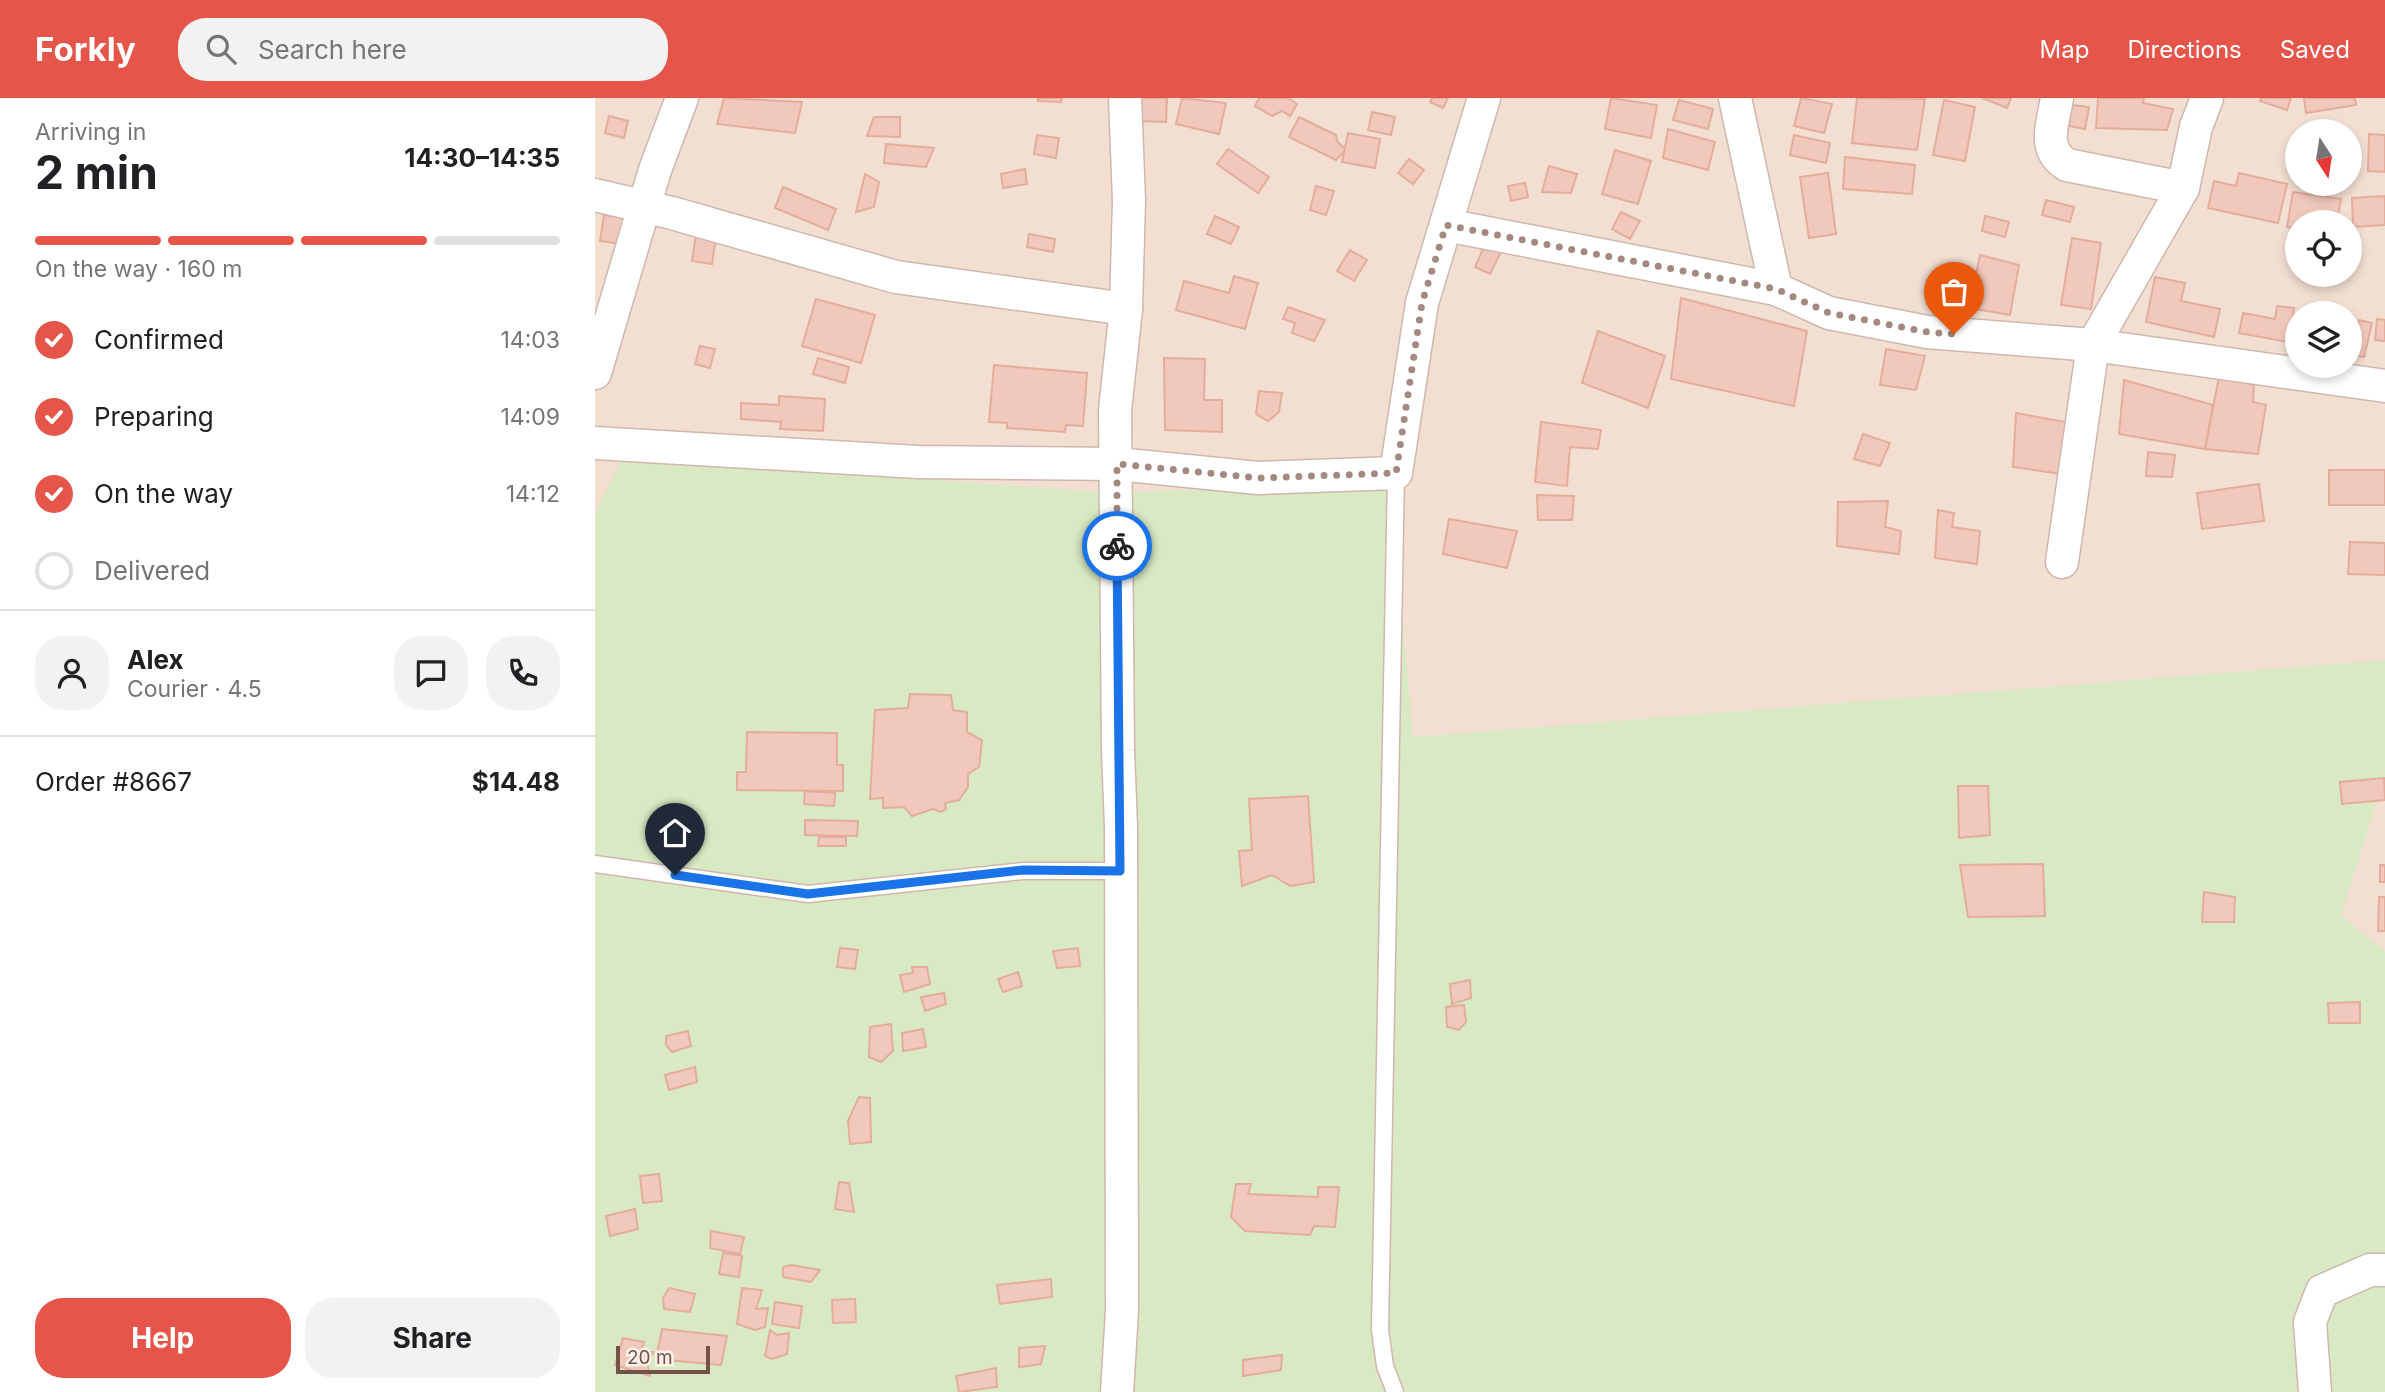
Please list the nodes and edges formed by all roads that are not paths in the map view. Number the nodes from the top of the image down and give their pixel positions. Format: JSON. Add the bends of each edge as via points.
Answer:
{"nodes":[{"id":1,"x":682,"y":98,"type":"edge"},
{"id":2,"x":1125,"y":98,"type":"edge"},
{"id":3,"x":1484,"y":98,"type":"edge"},
{"id":4,"x":1735,"y":98,"type":"edge"},
{"id":5,"x":2057,"y":98,"type":"edge"},
{"id":6,"x":2207,"y":98,"type":"edge"},
{"id":7,"x":2183,"y":188,"type":"junction"},
{"id":8,"x":595,"y":195,"type":"edge"},
{"id":9,"x":644,"y":208,"type":"junction"},
{"id":10,"x":1446,"y":225,"type":"junction"},
{"id":11,"x":1776,"y":289,"type":"junction"},
{"id":12,"x":1126,"y":309,"type":"junction"},
{"id":13,"x":2093,"y":345,"type":"junction"},
{"id":14,"x":595,"y":373,"type":"edge"},
{"id":15,"x":2385,"y":386,"type":"edge"},
{"id":16,"x":595,"y":443,"type":"edge"},
{"id":17,"x":1117,"y":464,"type":"junction"},
{"id":18,"x":1396,"y":473,"type":"junction"},
{"id":19,"x":2061,"y":562,"type":"dead end"},
{"id":20,"x":595,"y":863,"type":"edge"},
{"id":21,"x":1120,"y":871,"type":"junction"},
{"id":22,"x":2385,"y":1270,"type":"edge"},
{"id":23,"x":1117,"y":1392,"type":"edge"},
{"id":24,"x":1395,"y":1392,"type":"edge"},
{"id":25,"x":2315,"y":1392,"type":"edge"}],
"edges":[{"from":1,"to":9,"type":"street"},
{"from":2,"to":12,"type":"street","via":[[1129,200]]},
{"from":3,"to":10,"type":"street"},
{"from":4,"to":11,"type":"street"},
{"from":5,"to":7,"type":"street","via":[[2049,147],[2056,159],[2067,166]]},
{"from":6,"to":7,"type":"street"},
{"from":7,"to":13,"type":"street"},
{"from":8,"to":9,"type":"street"},
{"from":9,"to":12,"type":"street","via":[[896,277]]},
{"from":9,"to":14,"type":"street"},
{"from":10,"to":11,"type":"street"},
{"from":10,"to":18,"type":"street","via":[[1422,303]]},
{"from":11,"to":13,"type":"street","via":[[1829,313],[1927,332]]},
{"from":12,"to":17,"type":"street","via":[[1115,410]]},
{"from":13,"to":15,"type":"street"},
{"from":13,"to":19,"type":"street"},
{"from":16,"to":17,"type":"street","via":[[918,462]]},
{"from":17,"to":18,"type":"street","via":[[1258,478]]},
{"from":17,"to":21,"type":"street"},
{"from":18,"to":24,"type":"lane","via":[[1380,1330],[1385,1366]]},
{"from":20,"to":21,"type":"lane","via":[[808,894],[1023,870]]},
{"from":21,"to":23,"type":"street","via":[[1122,1311]]},
{"from":22,"to":25,"type":"street","via":[[2370,1270],[2322,1291],[2310,1322]]}]}
